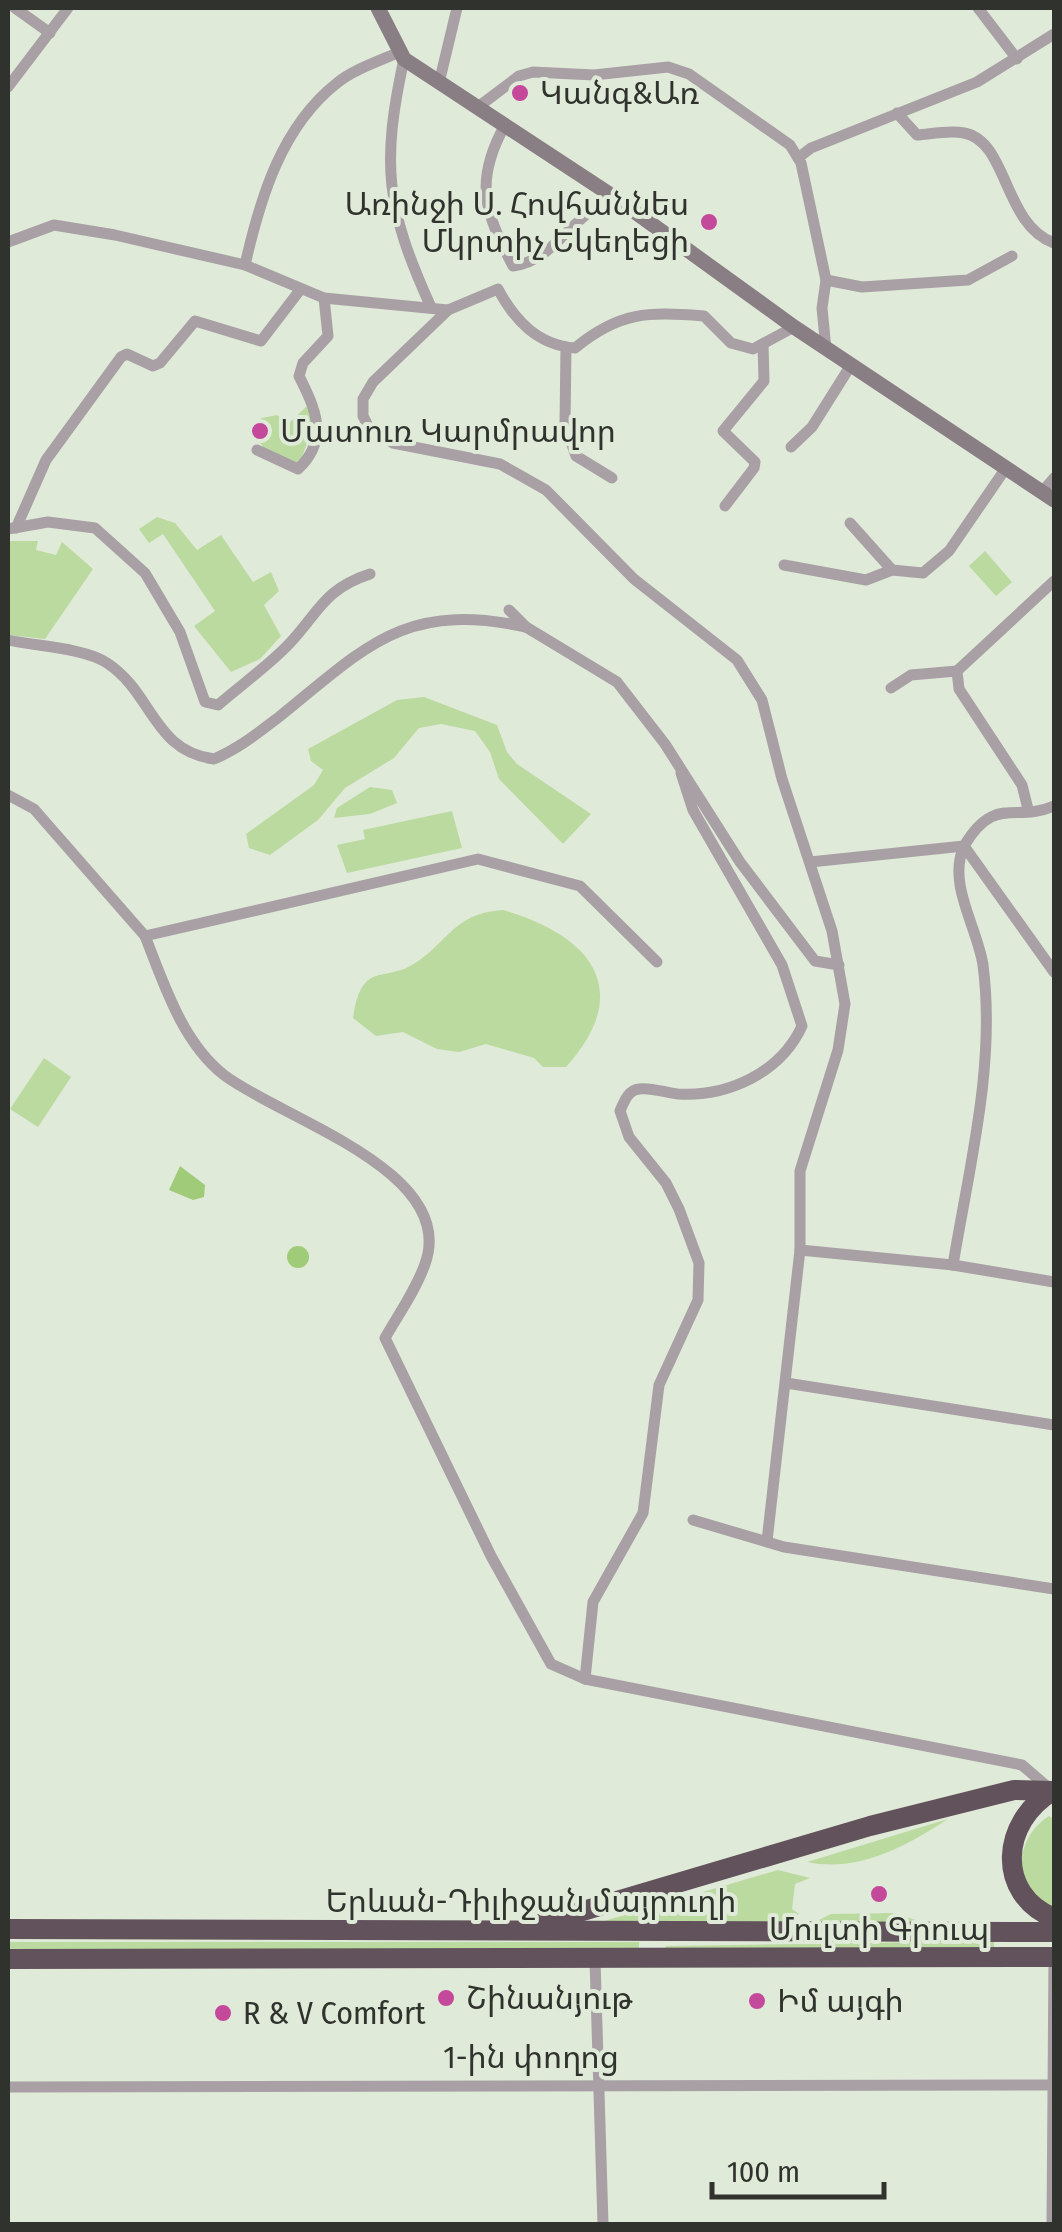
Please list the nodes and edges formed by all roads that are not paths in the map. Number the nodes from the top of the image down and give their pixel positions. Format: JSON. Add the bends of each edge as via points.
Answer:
{"nodes":[{"id":1,"x":15,"y":8,"type":"edge"},
{"id":2,"x":68,"y":8,"type":"edge"},
{"id":3,"x":378,"y":8,"type":"edge"},
{"id":4,"x":457,"y":8,"type":"edge"},
{"id":5,"x":978,"y":8,"type":"edge"},
{"id":6,"x":50,"y":33,"type":"junction"},
{"id":7,"x":1054,"y":34,"type":"edge"},
{"id":8,"x":402,"y":56,"type":"junction"},
{"id":9,"x":1016,"y":59,"type":"junction"},
{"id":10,"x":439,"y":84,"type":"junction"},
{"id":11,"x":8,"y":86,"type":"edge"},
{"id":12,"x":478,"y":107,"type":"junction"},
{"id":13,"x":898,"y":114,"type":"junction"},
{"id":14,"x":505,"y":125,"type":"junction"},
{"id":15,"x":798,"y":158,"type":"junction"},
{"id":16,"x":618,"y":199,"type":"junction"},
{"id":17,"x":8,"y":242,"type":"edge"},
{"id":18,"x":1054,"y":243,"type":"edge"},
{"id":19,"x":1012,"y":256,"type":"dead end"},
{"id":20,"x":245,"y":266,"type":"junction"},
{"id":21,"x":826,"y":280,"type":"junction"},
{"id":22,"x":300,"y":290,"type":"junction"},
{"id":23,"x":324,"y":298,"type":"junction"},
{"id":24,"x":430,"y":305,"type":"junction"},
{"id":25,"x":448,"y":310,"type":"junction"},
{"id":26,"x":794,"y":327,"type":"junction"},
{"id":27,"x":763,"y":344,"type":"junction"},
{"id":28,"x":566,"y":347,"type":"junction"},
{"id":29,"x":826,"y":348,"type":"junction"},
{"id":30,"x":851,"y":365,"type":"junction"},
{"id":31,"x":791,"y":448,"type":"dead end"},
{"id":32,"x":258,"y":450,"type":"dead end"},
{"id":33,"x":1006,"y":468,"type":"junction"},
{"id":34,"x":612,"y":478,"type":"dead end"},
{"id":35,"x":1054,"y":478,"type":"edge"},
{"id":36,"x":1048,"y":496,"type":"edge"},
{"id":37,"x":726,"y":506,"type":"dead end"},
{"id":38,"x":850,"y":523,"type":"dead end"},
{"id":39,"x":12,"y":528,"type":"edge"},
{"id":40,"x":784,"y":565,"type":"dead end"},
{"id":41,"x":892,"y":570,"type":"junction"},
{"id":42,"x":370,"y":574,"type":"dead end"},
{"id":43,"x":1054,"y":582,"type":"edge"},
{"id":44,"x":509,"y":610,"type":"dead end"},
{"id":45,"x":526,"y":626,"type":"junction"},
{"id":46,"x":8,"y":640,"type":"edge"},
{"id":47,"x":957,"y":671,"type":"junction"},
{"id":48,"x":891,"y":688,"type":"dead end"},
{"id":49,"x":681,"y":773,"type":"junction"},
{"id":50,"x":8,"y":795,"type":"edge"},
{"id":51,"x":1054,"y":806,"type":"edge"},
{"id":52,"x":1028,"y":809,"type":"junction"},
{"id":53,"x":964,"y":846,"type":"junction"},
{"id":54,"x":810,"y":862,"type":"junction"},
{"id":55,"x":145,"y":936,"type":"junction"},
{"id":56,"x":657,"y":962,"type":"dead end"},
{"id":57,"x":839,"y":964,"type":"junction"},
{"id":58,"x":1054,"y":972,"type":"edge"},
{"id":59,"x":800,"y":1250,"type":"junction"},
{"id":60,"x":953,"y":1265,"type":"junction"},
{"id":61,"x":1054,"y":1282,"type":"edge"},
{"id":62,"x":786,"y":1384,"type":"junction"},
{"id":63,"x":1054,"y":1426,"type":"edge"},
{"id":64,"x":693,"y":1520,"type":"dead end"},
{"id":65,"x":768,"y":1541,"type":"junction"},
{"id":66,"x":1054,"y":1589,"type":"edge"},
{"id":67,"x":585,"y":1679,"type":"junction"},
{"id":68,"x":1054,"y":1792,"type":"edge"},
{"id":69,"x":1054,"y":1918,"type":"edge"},
{"id":70,"x":8,"y":1929,"type":"edge"},
{"id":71,"x":512,"y":1931,"type":"junction"},
{"id":72,"x":1054,"y":1932,"type":"edge"},
{"id":73,"x":656,"y":1933,"type":"junction"},
{"id":74,"x":1008,"y":1933,"type":"junction"},
{"id":75,"x":1054,"y":1957,"type":"edge"},
{"id":76,"x":1008,"y":1958,"type":"junction"},
{"id":77,"x":8,"y":1959,"type":"edge"},
{"id":78,"x":654,"y":1959,"type":"junction"},
{"id":79,"x":595,"y":1960,"type":"junction"},
{"id":80,"x":601,"y":2084,"type":"junction"},
{"id":81,"x":1054,"y":2084,"type":"edge"},
{"id":82,"x":8,"y":2087,"type":"edge"},
{"id":83,"x":604,"y":2224,"type":"edge"},
{"id":84,"x":1052,"y":2224,"type":"edge"}],
"edges":[{"from":1,"to":6,"type":"street"},
{"from":2,"to":6,"type":"street"},
{"from":3,"to":8,"type":"street"},
{"from":4,"to":10,"type":"street"},
{"from":5,"to":9,"type":"street"},
{"from":6,"to":11,"type":"street"},
{"from":7,"to":9,"type":"street"},
{"from":8,"to":10,"type":"street"},
{"from":8,"to":20,"type":"street","via":[[340,80],[306,112],[261,195]]},
{"from":8,"to":24,"type":"street","via":[[388,177],[404,248]]},
{"from":9,"to":13,"type":"street"},
{"from":10,"to":12,"type":"street"},
{"from":12,"to":14,"type":"street"},
{"from":12,"to":15,"type":"street","via":[[533,72],[594,75],[668,66],[790,144]]},
{"from":13,"to":15,"type":"street"},
{"from":13,"to":18,"type":"street","via":[[917,135],[959,132],[984,144],[1017,212]]},
{"from":14,"to":16,"type":"street"},
{"from":14,"to":16,"type":"street","via":[[490,152],[485,204],[513,266],[527,264],[600,202]]},
{"from":15,"to":21,"type":"street"},
{"from":16,"to":26,"type":"street"},
{"from":17,"to":20,"type":"street","via":[[54,225]]},
{"from":19,"to":21,"type":"street","via":[[968,280],[862,287]]},
{"from":20,"to":22,"type":"street"},
{"from":21,"to":29,"type":"street"},
{"from":22,"to":23,"type":"street"},
{"from":22,"to":39,"type":"street","via":[[261,342],[195,321],[160,363],[121,356],[46,460]]},
{"from":23,"to":24,"type":"street"},
{"from":23,"to":32,"type":"street","via":[[328,336],[299,376],[318,414],[316,440],[298,469]]},
{"from":24,"to":25,"type":"street"},
{"from":25,"to":28,"type":"street","via":[[498,289],[528,330]]},
{"from":25,"to":54,"type":"street","via":[[372,382],[364,399],[369,428],[393,443],[500,464],[546,490],[634,579],[737,660],[762,700]]},
{"from":26,"to":27,"type":"street"},
{"from":26,"to":29,"type":"street"},
{"from":27,"to":28,"type":"street","via":[[753,349],[731,343],[704,316],[665,313],[629,315]]},
{"from":27,"to":37,"type":"street","via":[[764,381],[723,431],[755,462]]},
{"from":28,"to":34,"type":"street","via":[[565,425],[576,456]]},
{"from":29,"to":30,"type":"street"},
{"from":30,"to":31,"type":"street"},
{"from":30,"to":33,"type":"street"},
{"from":33,"to":36,"type":"street"},
{"from":33,"to":41,"type":"street","via":[[949,550],[923,573]]},
{"from":35,"to":36,"type":"street"},
{"from":38,"to":41,"type":"street"},
{"from":39,"to":42,"type":"street","via":[[48,522],[95,528],[145,573],[180,632],[205,702],[218,705],[290,643],[343,583]]},
{"from":40,"to":41,"type":"street","via":[[866,580]]},
{"from":43,"to":47,"type":"street"},
{"from":44,"to":45,"type":"street"},
{"from":45,"to":46,"type":"street","via":[[453,616],[380,640],[343,660],[258,733],[214,759],[176,747],[110,664]]},
{"from":45,"to":49,"type":"street","via":[[618,682]]},
{"from":47,"to":48,"type":"street","via":[[911,675]]},
{"from":47,"to":52,"type":"street","via":[[959,690],[1022,785]]},
{"from":49,"to":57,"type":"street","via":[[815,961]]},
{"from":49,"to":67,"type":"street","via":[[693,810],[782,965],[802,1026],[768,1070],[722,1090],[638,1088],[620,1111],[629,1137],[679,1209],[699,1263],[698,1300],[658,1384],[643,1513],[593,1602]]},
{"from":50,"to":55,"type":"street","via":[[34,809]]},
{"from":51,"to":52,"type":"street"},
{"from":52,"to":53,"type":"street","via":[[995,814],[975,827]]},
{"from":53,"to":54,"type":"street"},
{"from":53,"to":58,"type":"street"},
{"from":53,"to":60,"type":"street","via":[[957,870],[982,964],[987,1056]]},
{"from":54,"to":57,"type":"street"},
{"from":55,"to":56,"type":"street","via":[[478,859],[580,886]]},
{"from":55,"to":67,"type":"street","via":[[189,1036],[222,1073],[336,1137],[412,1190],[429,1227],[426,1263],[384,1338],[551,1664]]},
{"from":57,"to":59,"type":"street","via":[[838,1050],[800,1170]]},
{"from":59,"to":60,"type":"street"},
{"from":59,"to":62,"type":"street"},
{"from":60,"to":61,"type":"street"},
{"from":62,"to":63,"type":"street"},
{"from":62,"to":65,"type":"street"},
{"from":64,"to":65,"type":"street"},
{"from":65,"to":66,"type":"street"},
{"from":67,"to":68,"type":"street","via":[[1022,1765]]},
{"from":68,"to":69,"type":"highway","via":[[1022,1820],[1010,1854],[1016,1888]]},
{"from":68,"to":71,"type":"highway","via":[[1014,1790],[870,1826]]},
{"from":70,"to":71,"type":"highway","name":"Երևան-Դիլիջան մայրուղի"},
{"from":71,"to":73,"type":"highway","name":"Երևան-Դիլիջան մայրուղի"},
{"from":72,"to":74,"type":"highway","name":"Երևան-Դիլիջան մայրուղի"},
{"from":73,"to":74,"type":"highway","name":"Երևան-Դիլիջան մայրուղի"},
{"from":73,"to":78,"type":"highway","via":[[646,1946]]},
{"from":74,"to":76,"type":"highway","via":[[1017,1945]]},
{"from":75,"to":76,"type":"highway","name":"Երևան-Դիլիջան մայրուղի"},
{"from":75,"to":81,"type":"street"},
{"from":76,"to":78,"type":"highway","name":"Երևան-Դիլիջան մայրուղի"},
{"from":77,"to":79,"type":"highway","name":"Երևան-Դիլիջան մայրուղի"},
{"from":78,"to":79,"type":"highway","name":"Երևան-Դիլիջան մայրուղի"},
{"from":79,"to":80,"type":"street"},
{"from":80,"to":81,"type":"street","name":"1-ին փողոց"},
{"from":80,"to":82,"type":"street","name":"1-ին փողոց"},
{"from":80,"to":83,"type":"street"},
{"from":81,"to":84,"type":"street"}]}
